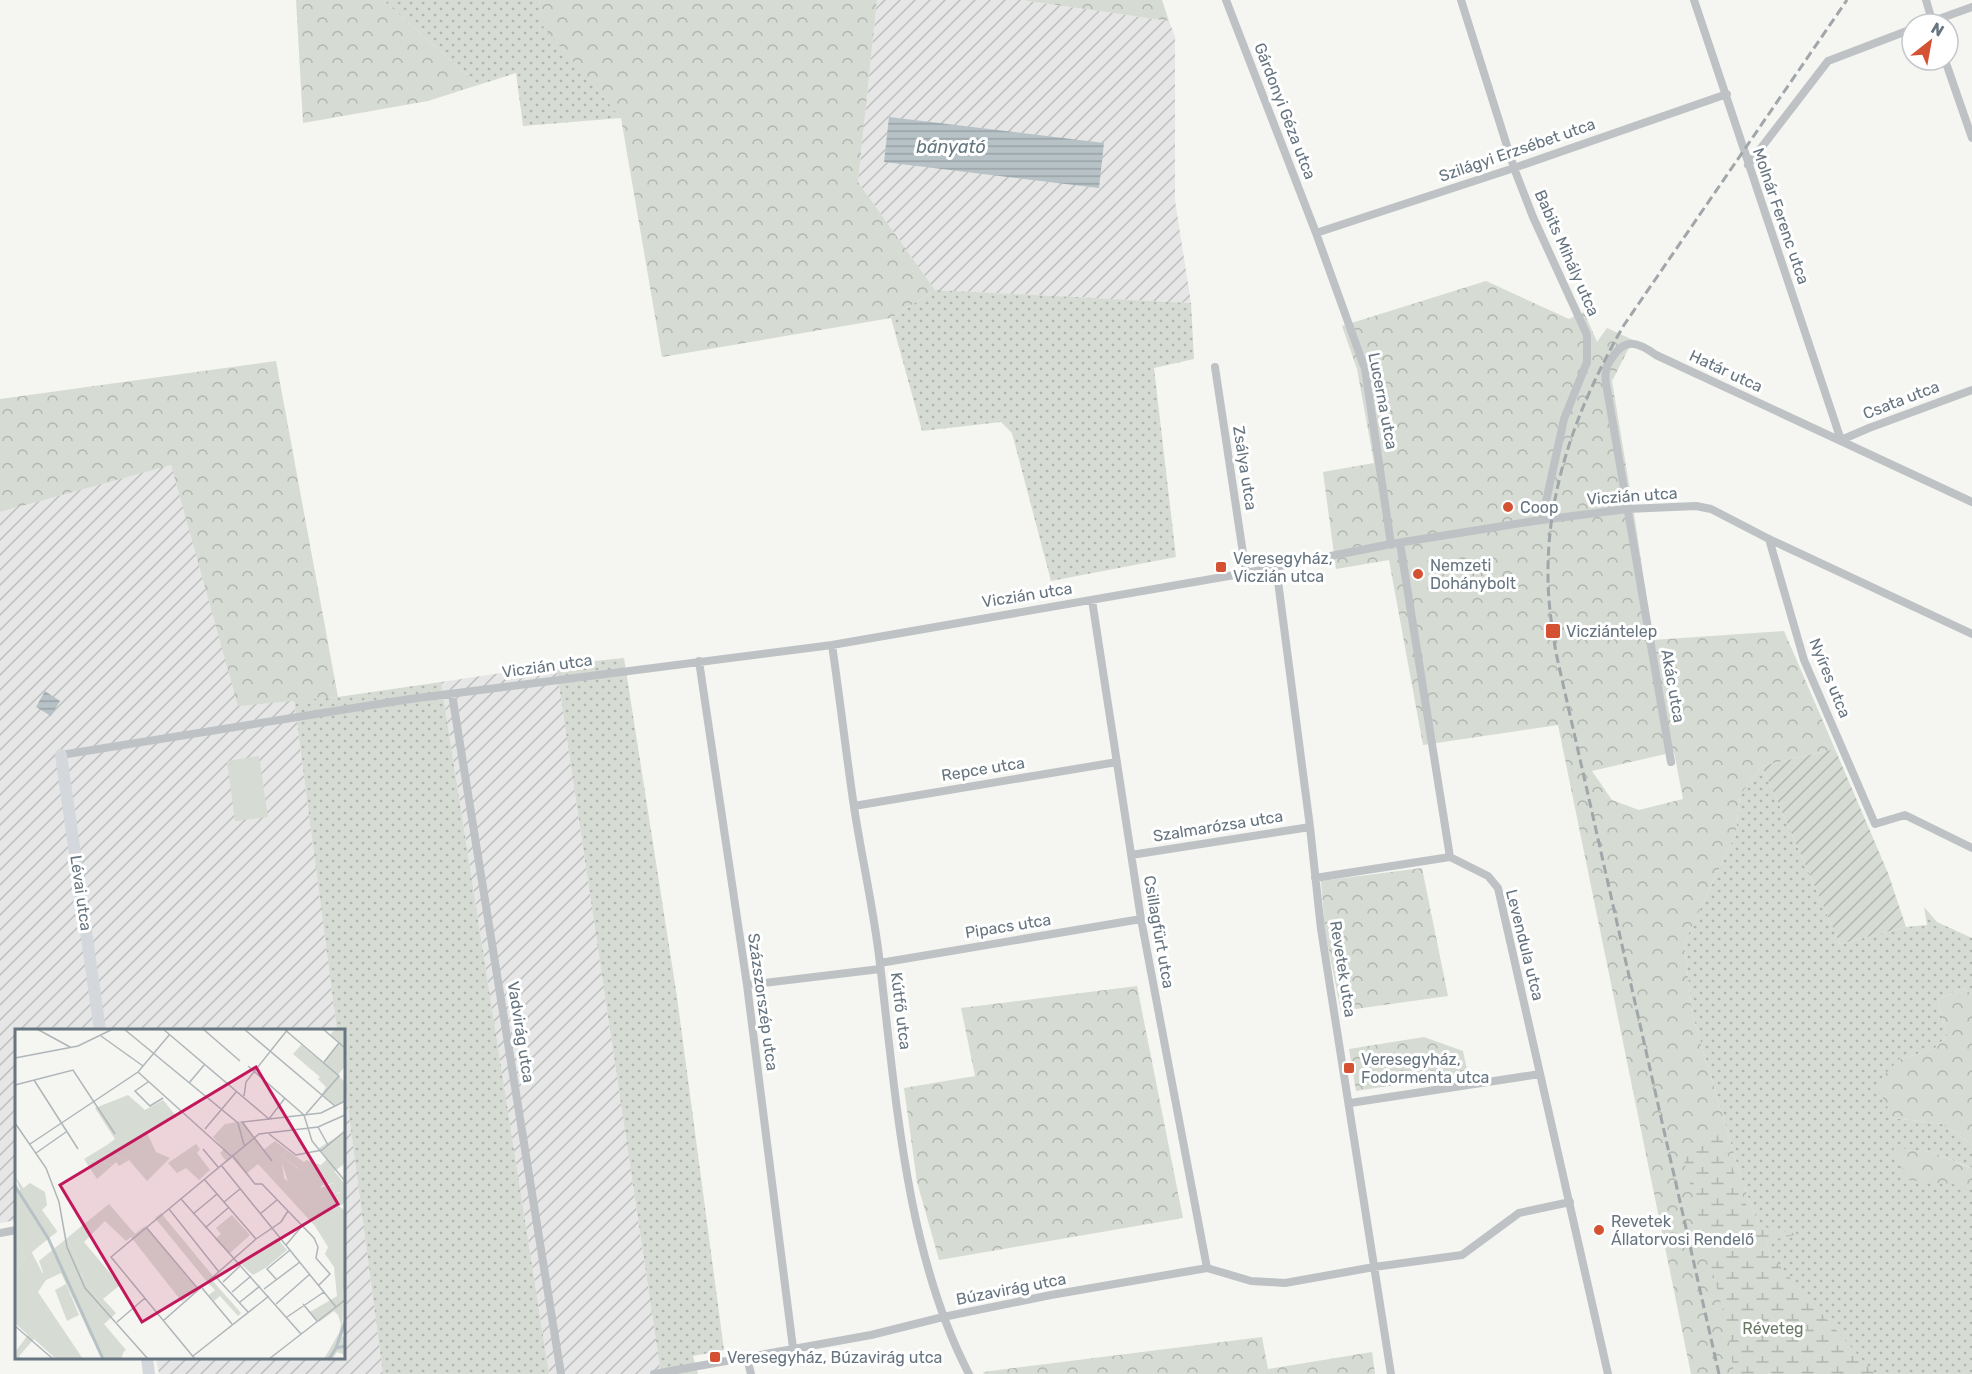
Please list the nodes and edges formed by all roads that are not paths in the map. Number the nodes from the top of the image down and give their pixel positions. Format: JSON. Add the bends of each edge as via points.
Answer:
{"nodes":[{"id":1,"x":1226,"y":0,"type":"edge"},
{"id":2,"x":1461,"y":0,"type":"edge"},
{"id":3,"x":1694,"y":0,"type":"edge"},
{"id":4,"x":1900,"y":34,"type":"edge"},
{"id":5,"x":1950,"y":72,"type":"edge"},
{"id":6,"x":1727,"y":94,"type":"junction"},
{"id":7,"x":1972,"y":138,"type":"edge"},
{"id":8,"x":1748,"y":165,"type":"junction"},
{"id":9,"x":1515,"y":168,"type":"junction"},
{"id":10,"x":1316,"y":233,"type":"junction"},
{"id":11,"x":1215,"y":367,"type":"dead end"},
{"id":12,"x":1972,"y":390,"type":"edge"},
{"id":13,"x":1841,"y":440,"type":"junction"},
{"id":14,"x":1972,"y":502,"type":"edge"},
{"id":15,"x":1627,"y":509,"type":"junction"},
{"id":16,"x":1542,"y":520,"type":"junction"},
{"id":17,"x":1769,"y":539,"type":"junction"},
{"id":18,"x":1395,"y":544,"type":"junction"},
{"id":19,"x":1276,"y":566,"type":"junction"},
{"id":20,"x":1246,"y":573,"type":"junction"},
{"id":21,"x":1092,"y":600,"type":"junction"},
{"id":22,"x":1972,"y":634,"type":"edge"},
{"id":23,"x":832,"y":645,"type":"junction"},
{"id":24,"x":699,"y":661,"type":"junction"},
{"id":25,"x":452,"y":694,"type":"junction"},
{"id":26,"x":61,"y":755,"type":"joint"},
{"id":27,"x":1118,"y":762,"type":"junction"},
{"id":28,"x":1671,"y":762,"type":"dead end"},
{"id":29,"x":854,"y":806,"type":"junction"},
{"id":30,"x":1310,"y":827,"type":"junction"},
{"id":31,"x":1972,"y":848,"type":"edge"},
{"id":32,"x":1131,"y":855,"type":"junction"},
{"id":33,"x":1450,"y":857,"type":"junction"},
{"id":34,"x":1315,"y":878,"type":"junction"},
{"id":35,"x":1141,"y":920,"type":"junction"},
{"id":36,"x":880,"y":966,"type":"junction"},
{"id":37,"x":747,"y":985,"type":"junction"},
{"id":38,"x":100,"y":1029,"type":"edge"},
{"id":39,"x":1540,"y":1074,"type":"junction"},
{"id":40,"x":1350,"y":1103,"type":"junction"},
{"id":41,"x":1570,"y":1202,"type":"junction"},
{"id":42,"x":15,"y":1230,"type":"edge"},
{"id":43,"x":0,"y":1233,"type":"edge"},
{"id":44,"x":1374,"y":1267,"type":"junction"},
{"id":45,"x":1207,"y":1268,"type":"junction"},
{"id":46,"x":943,"y":1317,"type":"junction"},
{"id":47,"x":793,"y":1348,"type":"junction"},
{"id":48,"x":747,"y":1358,"type":"junction"},
{"id":49,"x":147,"y":1359,"type":"edge"},
{"id":50,"x":149,"y":1374,"type":"edge"},
{"id":51,"x":561,"y":1374,"type":"edge"},
{"id":52,"x":654,"y":1374,"type":"edge"},
{"id":53,"x":751,"y":1374,"type":"edge"},
{"id":54,"x":969,"y":1374,"type":"edge"},
{"id":55,"x":1391,"y":1374,"type":"edge"},
{"id":56,"x":1608,"y":1374,"type":"edge"}],
"edges":[{"from":1,"to":10,"type":"street","name":"Gárdonyi Géza utca"},
{"from":2,"to":9,"type":"street","name":"Babits Mihály utca"},
{"from":3,"to":6,"type":"street","name":"Molnár Ferenc utca"},
{"from":4,"to":8,"type":"street","via":[[1828,61]]},
{"from":5,"to":7,"type":"street"},
{"from":6,"to":8,"type":"street","name":"Molnár Ferenc utca"},
{"from":6,"to":9,"type":"street","name":"Szilágyi Erzsébet utca"},
{"from":8,"to":13,"type":"street","name":"Molnár Ferenc utca"},
{"from":9,"to":10,"type":"street","name":"Szilágyi Erzsébet utca"},
{"from":9,"to":16,"type":"street","name":"Babits Mihály utca","via":[[1587,335],[1587,362],[1564,419]]},
{"from":10,"to":18,"type":"street","name":"Lucerna utca","via":[[1365,369]]},
{"from":11,"to":20,"type":"street","name":"Zsálya utca"},
{"from":12,"to":13,"type":"street","name":"Csata utca"},
{"from":13,"to":14,"type":"street","name":"Határ utca"},
{"from":13,"to":15,"type":"street","name":"Határ utca","via":[[1646,348],[1622,345],[1605,372]]},
{"from":15,"to":16,"type":"street","name":"Viczián utca"},
{"from":15,"to":17,"type":"street","name":"Viczián utca","via":[[1702,507]]},
{"from":15,"to":28,"type":"street","name":"Akác utca"},
{"from":16,"to":18,"type":"street","name":"Viczián utca"},
{"from":17,"to":22,"type":"street","name":"Viczián utca"},
{"from":17,"to":31,"type":"street","name":"Nyíres utca","via":[[1804,660],[1875,824],[1905,815]]},
{"from":18,"to":19,"type":"street","name":"Viczián utca"},
{"from":18,"to":33,"type":"street"},
{"from":19,"to":20,"type":"street","name":"Viczián utca"},
{"from":19,"to":30,"type":"street","name":"Revetek utca"},
{"from":20,"to":21,"type":"street","name":"Viczián utca"},
{"from":21,"to":23,"type":"street","name":"Viczián utca"},
{"from":21,"to":27,"type":"street","name":"Csillagfürt utca"},
{"from":23,"to":24,"type":"street","name":"Viczián utca"},
{"from":23,"to":29,"type":"street","name":"Kútfő utca"},
{"from":24,"to":25,"type":"street","name":"Viczián utca"},
{"from":24,"to":37,"type":"street","name":"Százszorszép utca"},
{"from":25,"to":26,"type":"street","name":"Viczián utca"},
{"from":25,"to":51,"type":"street","name":"Vadvirág utca"},
{"from":26,"to":38,"type":"street","name":"Lévai utca"},
{"from":27,"to":29,"type":"street","name":"Repce utca"},
{"from":27,"to":32,"type":"street","name":"Csillagfürt utca"},
{"from":29,"to":36,"type":"street","name":"Kútfő utca"},
{"from":30,"to":32,"type":"street","name":"Szalmarózsa utca"},
{"from":30,"to":34,"type":"street","name":"Revetek utca"},
{"from":32,"to":35,"type":"street","name":"Csillagfürt utca"},
{"from":33,"to":34,"type":"street"},
{"from":33,"to":39,"type":"street","name":"Levendula utca","via":[[1488,876],[1498,888]]},
{"from":34,"to":40,"type":"street","name":"Revetek utca"},
{"from":35,"to":36,"type":"street","name":"Pipacs utca"},
{"from":35,"to":45,"type":"street","name":"Csillagfürt utca"},
{"from":36,"to":37,"type":"street","name":"Pipacs utca"},
{"from":36,"to":46,"type":"street","name":"Kútfő utca","via":[[901,1138],[919,1230]]},
{"from":37,"to":47,"type":"street","name":"Százszorszép utca"},
{"from":39,"to":40,"type":"street"},
{"from":39,"to":41,"type":"street","name":"Levendula utca"},
{"from":40,"to":44,"type":"street","name":"Revetek utca"},
{"from":41,"to":44,"type":"street","name":"Búzavirág utca","via":[[1519,1213],[1462,1255]]},
{"from":41,"to":56,"type":"street","name":"Levendula utca"},
{"from":42,"to":43,"type":"street"},
{"from":44,"to":45,"type":"street","name":"Búzavirág utca","via":[[1285,1283],[1251,1281]]},
{"from":44,"to":55,"type":"street","name":"Revetek utca"},
{"from":45,"to":46,"type":"street","name":"Búzavirág utca"},
{"from":46,"to":47,"type":"street","name":"Búzavirág utca","via":[[871,1335]]},
{"from":46,"to":54,"type":"street","name":"Kútfő utca"},
{"from":47,"to":48,"type":"street","name":"Búzavirág utca"},
{"from":48,"to":52,"type":"street","name":"Búzavirág utca"},
{"from":48,"to":53,"type":"street"},
{"from":49,"to":50,"type":"street"}]}
